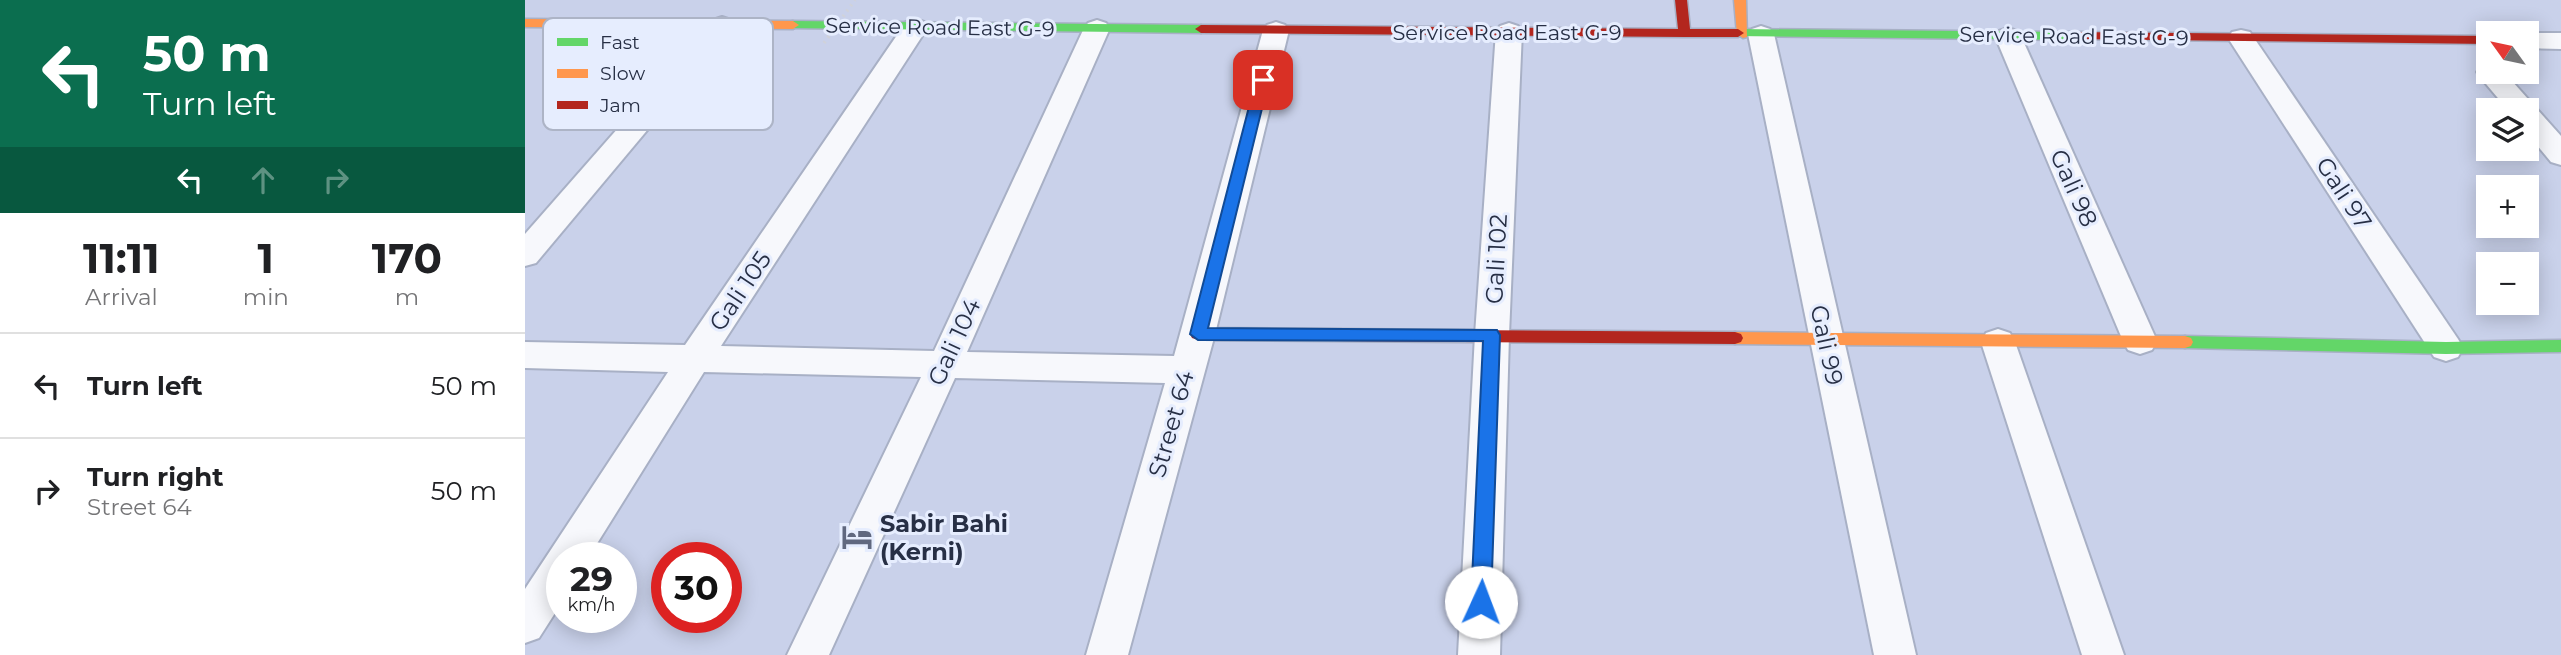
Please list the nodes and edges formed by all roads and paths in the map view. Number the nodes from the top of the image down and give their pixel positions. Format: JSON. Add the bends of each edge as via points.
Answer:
{"nodes":[{"id":1,"x":855,"y":0,"type":"edge"},
{"id":2,"x":1681,"y":0,"type":"edge"},
{"id":3,"x":1741,"y":0,"type":"edge"},
{"id":4,"x":525,"y":23,"type":"edge"},
{"id":5,"x":543,"y":23,"type":"edge"},
{"id":6,"x":773,"y":26,"type":"edge"},
{"id":7,"x":915,"y":27,"type":"junction"},
{"id":8,"x":1097,"y":28,"type":"junction"},
{"id":9,"x":1276,"y":30,"type":"junction"},
{"id":10,"x":1509,"y":32,"type":"junction"},
{"id":11,"x":1684,"y":33,"type":"junction"},
{"id":12,"x":1752,"y":34,"type":"junction"},
{"id":13,"x":2008,"y":36,"type":"junction"},
{"id":14,"x":2241,"y":38,"type":"junction"},
{"id":15,"x":2476,"y":40,"type":"edge"},
{"id":16,"x":2539,"y":40,"type":"edge"},
{"id":17,"x":2561,"y":41,"type":"edge"},
{"id":18,"x":824,"y":43,"type":"dead end"},
{"id":19,"x":2500,"y":84,"type":"edge"},
{"id":20,"x":2513,"y":98,"type":"edge"},
{"id":21,"x":2539,"y":129,"type":"edge"},
{"id":22,"x":632,"y":130,"type":"edge"},
{"id":23,"x":2561,"y":155,"type":"edge"},
{"id":24,"x":525,"y":255,"type":"edge"},
{"id":25,"x":1198,"y":334,"type":"junction"},
{"id":26,"x":1492,"y":335,"type":"junction"},
{"id":27,"x":1826,"y":338,"type":"junction"},
{"id":28,"x":2140,"y":341,"type":"junction"},
{"id":29,"x":1998,"y":342,"type":"junction"},
{"id":30,"x":2561,"y":346,"type":"edge"},
{"id":31,"x":2446,"y":348,"type":"junction"},
{"id":32,"x":525,"y":355,"type":"edge"},
{"id":33,"x":695,"y":358,"type":"junction"},
{"id":34,"x":944,"y":365,"type":"junction"},
{"id":35,"x":1186,"y":370,"type":"junction"},
{"id":36,"x":577,"y":542,"type":"edge"},
{"id":37,"x":546,"y":592,"type":"edge"},
{"id":38,"x":525,"y":624,"type":"edge"},
{"id":39,"x":808,"y":655,"type":"edge"},
{"id":40,"x":1107,"y":655,"type":"edge"},
{"id":41,"x":1479,"y":655,"type":"edge"},
{"id":42,"x":1895,"y":655,"type":"edge"},
{"id":43,"x":2103,"y":655,"type":"edge"}],
"edges":[{"from":1,"to":18,"type":"path","bridge":true},
{"from":2,"to":11,"type":"street"},
{"from":3,"to":12,"type":"street"},
{"from":4,"to":5,"type":"street","name":"Service Road East G-9"},
{"from":6,"to":7,"type":"street","name":"Service Road East G-9"},
{"from":7,"to":8,"type":"street","name":"Service Road East G-9"},
{"from":7,"to":33,"type":"street","name":"Gali 105"},
{"from":8,"to":9,"type":"street","name":"Service Road East G-9"},
{"from":8,"to":34,"type":"street","name":"Gali 104"},
{"from":9,"to":10,"type":"street","name":"Service Road East G-9"},
{"from":9,"to":25,"type":"street","name":"Street 64"},
{"from":10,"to":11,"type":"street","name":"Service Road East G-9"},
{"from":10,"to":26,"type":"street","name":"Gali 102"},
{"from":11,"to":12,"type":"street","name":"Service Road East G-9"},
{"from":12,"to":13,"type":"street","name":"Service Road East G-9"},
{"from":12,"to":27,"type":"street","name":"Gali 99"},
{"from":13,"to":14,"type":"street","name":"Service Road East G-9"},
{"from":13,"to":28,"type":"street","name":"Gali 98"},
{"from":14,"to":15,"type":"street","name":"Service Road East G-9"},
{"from":14,"to":31,"type":"street","name":"Gali 97"},
{"from":16,"to":17,"type":"street"},
{"from":19,"to":20,"type":"street"},
{"from":21,"to":23,"type":"street"},
{"from":22,"to":24,"type":"street"},
{"from":25,"to":26,"type":"street"},
{"from":25,"to":35,"type":"street","name":"Street 64"},
{"from":26,"to":27,"type":"street"},
{"from":26,"to":41,"type":"street","name":"Gali 102"},
{"from":27,"to":29,"type":"street"},
{"from":27,"to":42,"type":"street","name":"Gali 99"},
{"from":28,"to":29,"type":"street"},
{"from":28,"to":31,"type":"street"},
{"from":29,"to":43,"type":"street"},
{"from":30,"to":31,"type":"street"},
{"from":32,"to":33,"type":"street"},
{"from":33,"to":34,"type":"street"},
{"from":33,"to":36,"type":"street","name":"Gali 105"},
{"from":34,"to":35,"type":"street"},
{"from":34,"to":39,"type":"street","name":"Gali 104"},
{"from":35,"to":40,"type":"street","name":"Street 64"},
{"from":37,"to":38,"type":"street"}]}
